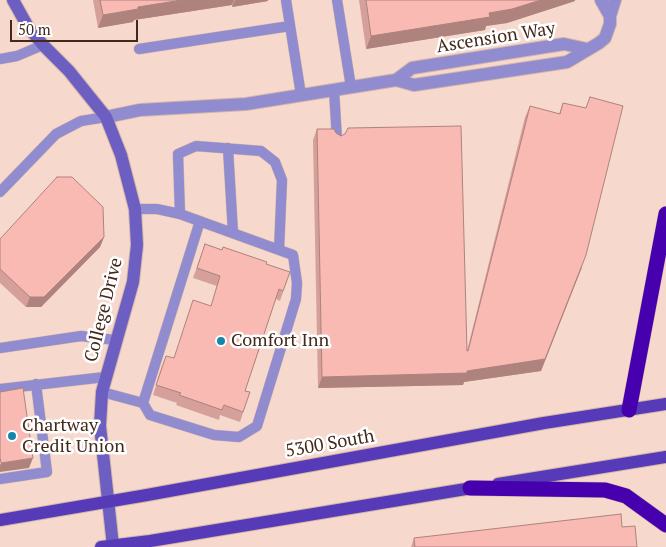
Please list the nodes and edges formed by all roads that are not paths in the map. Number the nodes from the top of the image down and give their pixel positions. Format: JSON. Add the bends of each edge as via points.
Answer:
{"nodes":[{"id":1,"x":13,"y":0,"type":"edge"},
{"id":2,"x":286,"y":0,"type":"edge"},
{"id":3,"x":337,"y":0,"type":"edge"},
{"id":4,"x":601,"y":0,"type":"edge"},
{"id":5,"x":615,"y":0,"type":"edge"},
{"id":6,"x":610,"y":16,"type":"junction"},
{"id":7,"x":290,"y":26,"type":"junction"},
{"id":8,"x":42,"y":45,"type":"junction"},
{"id":9,"x":139,"y":49,"type":"dead end"},
{"id":10,"x":587,"y":49,"type":"junction"},
{"id":11,"x":0,"y":59,"type":"edge"},
{"id":12,"x":396,"y":80,"type":"junction"},
{"id":13,"x":351,"y":87,"type":"junction"},
{"id":14,"x":334,"y":90,"type":"junction"},
{"id":15,"x":301,"y":95,"type":"junction"},
{"id":16,"x":106,"y":117,"type":"junction"},
{"id":17,"x":337,"y":140,"type":"edge"},
{"id":18,"x":228,"y":148,"type":"junction"},
{"id":19,"x":0,"y":192,"type":"edge"},
{"id":20,"x":135,"y":209,"type":"junction"},
{"id":21,"x":180,"y":214,"type":"junction"},
{"id":22,"x":666,"y":214,"type":"edge"},
{"id":23,"x":200,"y":221,"type":"junction"},
{"id":24,"x":233,"y":233,"type":"junction"},
{"id":25,"x":279,"y":250,"type":"junction"},
{"id":26,"x":115,"y":340,"type":"junction"},
{"id":27,"x":0,"y":348,"type":"edge"},
{"id":28,"x":105,"y":377,"type":"junction"},
{"id":29,"x":36,"y":384,"type":"junction"},
{"id":30,"x":0,"y":389,"type":"edge"},
{"id":31,"x":102,"y":392,"type":"junction"},
{"id":32,"x":143,"y":403,"type":"junction"},
{"id":33,"x":666,"y":404,"type":"edge"},
{"id":34,"x":629,"y":410,"type":"junction"},
{"id":35,"x":666,"y":458,"type":"edge"},
{"id":36,"x":0,"y":479,"type":"edge"},
{"id":37,"x":470,"y":488,"type":"junction"},
{"id":38,"x":108,"y":502,"type":"junction"},
{"id":39,"x":0,"y":520,"type":"edge"},
{"id":40,"x":666,"y":526,"type":"edge"},
{"id":41,"x":109,"y":547,"type":"edge"}],
"edges":[{"from":1,"to":8,"type":"street","name":"College Drive"},
{"from":2,"to":7,"type":"lane"},
{"from":3,"to":13,"type":"lane"},
{"from":4,"to":6,"type":"street"},
{"from":5,"to":6,"type":"street"},
{"from":6,"to":10,"type":"street","via":[[605,38]]},
{"from":7,"to":9,"type":"lane"},
{"from":7,"to":15,"type":"lane"},
{"from":8,"to":11,"type":"lane","via":[[17,56]]},
{"from":8,"to":16,"type":"street","name":"College Drive","via":[[69,71]]},
{"from":10,"to":12,"type":"street","name":"Ascension Way","via":[[564,44],[412,68]]},
{"from":10,"to":12,"type":"street","name":"Ascension Way","via":[[567,62],[414,86]]},
{"from":12,"to":13,"type":"street","name":"Ascension Way"},
{"from":13,"to":14,"type":"street","name":"Ascension Way"},
{"from":14,"to":15,"type":"street","name":"Ascension Way"},
{"from":14,"to":17,"type":"lane"},
{"from":15,"to":16,"type":"street","name":"Ascension Way","via":[[246,104],[140,110]]},
{"from":16,"to":19,"type":"lane","via":[[81,121],[56,134]]},
{"from":16,"to":20,"type":"street","name":"College Drive","via":[[122,155]]},
{"from":18,"to":21,"type":"lane","via":[[196,146],[178,154]]},
{"from":18,"to":24,"type":"lane"},
{"from":18,"to":25,"type":"lane","via":[[261,151],[275,162],[282,180]]},
{"from":20,"to":21,"type":"lane"},
{"from":20,"to":26,"type":"street","name":"College Drive","via":[[136,265]]},
{"from":21,"to":23,"type":"lane"},
{"from":22,"to":34,"type":"highway"},
{"from":23,"to":24,"type":"lane"},
{"from":23,"to":32,"type":"lane"},
{"from":24,"to":25,"type":"lane"},
{"from":25,"to":32,"type":"lane","via":[[293,254],[298,283],[257,426],[239,437],[214,436],[150,415]]},
{"from":26,"to":27,"type":"lane","via":[[81,336]]},
{"from":26,"to":28,"type":"street","name":"College Drive"},
{"from":28,"to":29,"type":"lane"},
{"from":28,"to":31,"type":"street","name":"College Drive"},
{"from":29,"to":30,"type":"lane"},
{"from":29,"to":36,"type":"lane","via":[[47,472]]},
{"from":31,"to":32,"type":"lane"},
{"from":31,"to":38,"type":"street","name":"College Drive","via":[[100,426]]},
{"from":33,"to":34,"type":"main road","name":"5300 South"},
{"from":34,"to":38,"type":"main road","name":"5300 South"},
{"from":35,"to":37,"type":"main road"},
{"from":37,"to":40,"type":"highway","via":[[606,490],[626,496]]},
{"from":37,"to":41,"type":"main road"},
{"from":38,"to":39,"type":"main road","name":"5300 South"},
{"from":38,"to":41,"type":"street","name":"College Drive"}]}
